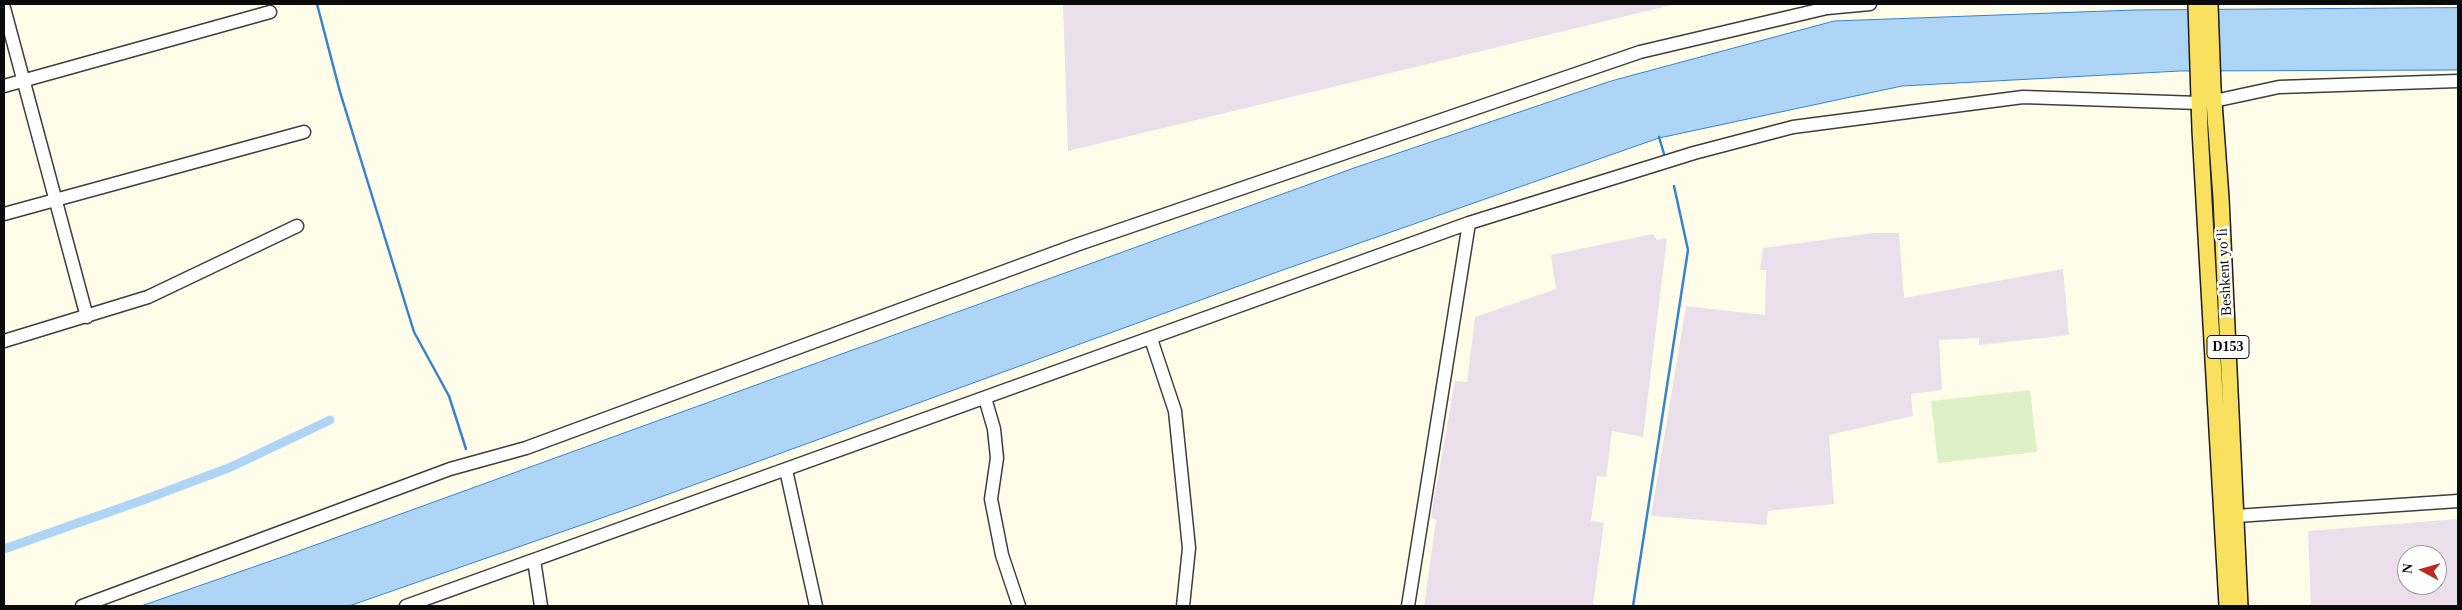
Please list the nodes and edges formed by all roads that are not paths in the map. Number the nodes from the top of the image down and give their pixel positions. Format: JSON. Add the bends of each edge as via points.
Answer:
{"nodes":[{"id":1,"x":1870,"y":4,"type":"edge"},
{"id":2,"x":2196,"y":4,"type":"edge"},
{"id":3,"x":2210,"y":4,"type":"edge"},
{"id":4,"x":4,"y":8,"type":"edge"},
{"id":5,"x":270,"y":12,"type":"dead end"},
{"id":6,"x":23,"y":81,"type":"junction"},
{"id":7,"x":2458,"y":81,"type":"edge"},
{"id":8,"x":4,"y":86,"type":"edge"},
{"id":9,"x":2206,"y":95,"type":"junction"},
{"id":10,"x":304,"y":132,"type":"dead end"},
{"id":11,"x":55,"y":200,"type":"junction"},
{"id":12,"x":4,"y":214,"type":"edge"},
{"id":13,"x":1469,"y":223,"type":"junction"},
{"id":14,"x":297,"y":226,"type":"dead end"},
{"id":15,"x":2225,"y":272,"type":"junction"},
{"id":16,"x":2208,"y":273,"type":"junction"},
{"id":17,"x":87,"y":317,"type":"junction"},
{"id":18,"x":1151,"y":339,"type":"junction"},
{"id":19,"x":4,"y":340,"type":"edge"},
{"id":20,"x":986,"y":398,"type":"junction"},
{"id":21,"x":786,"y":470,"type":"junction"},
{"id":22,"x":2458,"y":501,"type":"edge"},
{"id":23,"x":2236,"y":516,"type":"junction"},
{"id":24,"x":534,"y":560,"type":"junction"},
{"id":25,"x":82,"y":606,"type":"edge"},
{"id":26,"x":406,"y":606,"type":"edge"},
{"id":27,"x":541,"y":606,"type":"edge"},
{"id":28,"x":816,"y":606,"type":"edge"},
{"id":29,"x":1019,"y":606,"type":"edge"},
{"id":30,"x":1183,"y":606,"type":"edge"},
{"id":31,"x":1408,"y":606,"type":"edge"},
{"id":32,"x":2227,"y":606,"type":"edge"},
{"id":33,"x":2240,"y":606,"type":"edge"}],
"edges":[{"from":1,"to":25,"type":"street","via":[[1827,8],[1640,52],[1076,245],[526,448],[450,469]]},
{"from":2,"to":9,"type":"main road","number":"D153"},
{"from":3,"to":9,"type":"main road","number":"D153"},
{"from":4,"to":6,"type":"street"},
{"from":5,"to":6,"type":"street"},
{"from":6,"to":8,"type":"street"},
{"from":6,"to":11,"type":"street"},
{"from":7,"to":9,"type":"street","via":[[2279,87]]},
{"from":9,"to":13,"type":"street","via":[[2023,97],[1793,127],[1694,153]]},
{"from":9,"to":15,"type":"main road","name":"Beshkent yoʻli","number":"D153"},
{"from":9,"to":16,"type":"main road","name":"Beshkent yoʻli","number":"D153"},
{"from":10,"to":11,"type":"street"},
{"from":11,"to":12,"type":"street"},
{"from":11,"to":17,"type":"street"},
{"from":13,"to":18,"type":"street"},
{"from":13,"to":31,"type":"street"},
{"from":14,"to":17,"type":"street","via":[[148,297]]},
{"from":15,"to":16,"type":"main road"},
{"from":15,"to":23,"type":"main road","name":"Beshkent yoʻli","number":"D153"},
{"from":16,"to":32,"type":"main road","name":"Beshkent yoʻli","number":"D153"},
{"from":17,"to":19,"type":"street"},
{"from":18,"to":20,"type":"street"},
{"from":18,"to":30,"type":"street","via":[[1175,411],[1189,548]]},
{"from":20,"to":21,"type":"street"},
{"from":20,"to":29,"type":"street","via":[[997,458],[991,499],[1002,555]]},
{"from":21,"to":24,"type":"street"},
{"from":21,"to":28,"type":"street"},
{"from":22,"to":23,"type":"street"},
{"from":23,"to":33,"type":"main road","name":"Beshkent yoʻli","number":"D153"},
{"from":24,"to":26,"type":"street"},
{"from":24,"to":27,"type":"street"}]}
